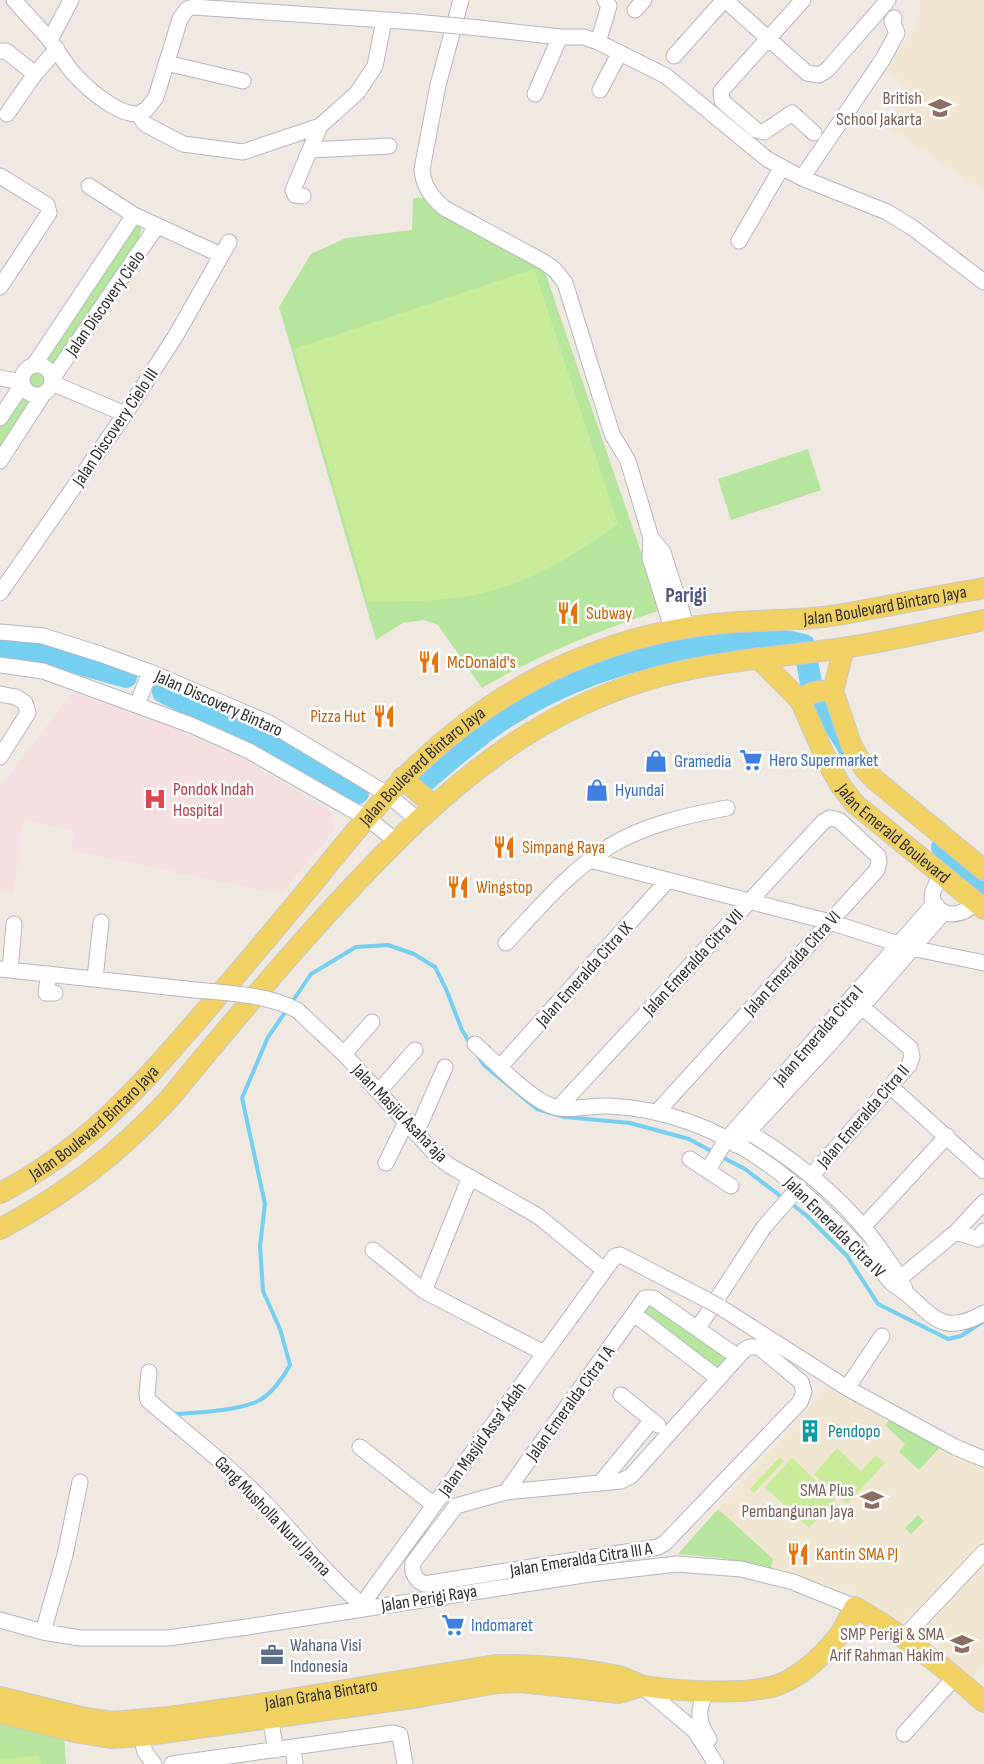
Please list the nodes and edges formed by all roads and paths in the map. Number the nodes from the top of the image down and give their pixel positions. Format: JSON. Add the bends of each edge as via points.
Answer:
{"nodes":[{"id":1,"x":14,"y":0,"type":"edge"},
{"id":2,"x":71,"y":0,"type":"edge"},
{"id":3,"x":462,"y":0,"type":"edge"},
{"id":4,"x":605,"y":0,"type":"edge"},
{"id":5,"x":725,"y":0,"type":"edge"},
{"id":6,"x":803,"y":0,"type":"edge"},
{"id":7,"x":888,"y":0,"type":"edge"},
{"id":8,"x":894,"y":18,"type":"dead end"},
{"id":9,"x":384,"y":20,"type":"junction"},
{"id":10,"x":560,"y":37,"type":"junction"},
{"id":11,"x":768,"y":39,"type":"junction"},
{"id":12,"x":598,"y":42,"type":"junction"},
{"id":13,"x":53,"y":45,"type":"junction"},
{"id":14,"x":0,"y":51,"type":"edge"},
{"id":15,"x":619,"y":54,"type":"junction"},
{"id":16,"x":674,"y":56,"type":"dead end"},
{"id":17,"x":166,"y":63,"type":"junction"},
{"id":18,"x":35,"y":74,"type":"junction"},
{"id":19,"x":243,"y":81,"type":"dead end"},
{"id":20,"x":600,"y":90,"type":"dead end"},
{"id":21,"x":535,"y":94,"type":"dead end"},
{"id":22,"x":7,"y":114,"type":"dead end"},
{"id":23,"x":138,"y":114,"type":"junction"},
{"id":24,"x":320,"y":126,"type":"junction"},
{"id":25,"x":814,"y":133,"type":"dead end"},
{"id":26,"x":389,"y":146,"type":"dead end"},
{"id":27,"x":310,"y":150,"type":"junction"},
{"id":28,"x":782,"y":167,"type":"junction"},
{"id":29,"x":0,"y":176,"type":"edge"},
{"id":30,"x":802,"y":178,"type":"junction"},
{"id":31,"x":89,"y":186,"type":"dead end"},
{"id":32,"x":303,"y":196,"type":"dead end"},
{"id":33,"x":134,"y":215,"type":"junction"},
{"id":34,"x":157,"y":226,"type":"junction"},
{"id":35,"x":739,"y":241,"type":"dead end"},
{"id":36,"x":984,"y":282,"type":"edge"},
{"id":37,"x":0,"y":287,"type":"edge"},
{"id":38,"x":34,"y":365,"type":"junction"},
{"id":39,"x":0,"y":378,"type":"edge"},
{"id":40,"x":22,"y":384,"type":"junction"},
{"id":41,"x":49,"y":385,"type":"junction"},
{"id":42,"x":125,"y":414,"type":"junction"},
{"id":43,"x":0,"y":418,"type":"edge"},
{"id":44,"x":0,"y":461,"type":"edge"},
{"id":45,"x":984,"y":588,"type":"edge"},
{"id":46,"x":0,"y":593,"type":"edge"},
{"id":47,"x":984,"y":620,"type":"edge"},
{"id":48,"x":680,"y":629,"type":"junction"},
{"id":49,"x":0,"y":632,"type":"edge"},
{"id":50,"x":834,"y":649,"type":"junction"},
{"id":51,"x":758,"y":658,"type":"junction"},
{"id":52,"x":0,"y":665,"type":"edge"},
{"id":53,"x":150,"y":672,"type":"junction"},
{"id":54,"x":830,"y":690,"type":"junction"},
{"id":55,"x":0,"y":694,"type":"edge"},
{"id":56,"x":802,"y":698,"type":"junction"},
{"id":57,"x":137,"y":705,"type":"junction"},
{"id":58,"x":0,"y":757,"type":"edge"},
{"id":59,"x":402,"y":778,"type":"junction"},
{"id":60,"x":387,"y":794,"type":"junction"},
{"id":61,"x":433,"y":805,"type":"junction"},
{"id":62,"x":727,"y":808,"type":"dead end"},
{"id":63,"x":366,"y":817,"type":"junction"},
{"id":64,"x":830,"y":818,"type":"joint"},
{"id":65,"x":418,"y":820,"type":"junction"},
{"id":66,"x":396,"y":841,"type":"junction"},
{"id":67,"x":590,"y":860,"type":"junction"},
{"id":68,"x":984,"y":870,"type":"edge"},
{"id":69,"x":941,"y":874,"type":"junction"},
{"id":70,"x":667,"y":881,"type":"junction"},
{"id":71,"x":749,"y":901,"type":"junction"},
{"id":72,"x":981,"y":902,"type":"edge"},
{"id":73,"x":939,"y":908,"type":"junction"},
{"id":74,"x":101,"y":922,"type":"dead end"},
{"id":75,"x":830,"y":922,"type":"junction"},
{"id":76,"x":14,"y":924,"type":"dead end"},
{"id":77,"x":506,"y":943,"type":"dead end"},
{"id":78,"x":905,"y":946,"type":"junction"},
{"id":79,"x":984,"y":963,"type":"edge"},
{"id":80,"x":5,"y":970,"type":"edge"},
{"id":81,"x":49,"y":974,"type":"junction"},
{"id":82,"x":95,"y":979,"type":"junction"},
{"id":83,"x":55,"y":993,"type":"dead end"},
{"id":84,"x":862,"y":1007,"type":"junction"},
{"id":85,"x":372,"y":1023,"type":"dead end"},
{"id":86,"x":823,"y":1042,"type":"junction"},
{"id":87,"x":476,"y":1044,"type":"dead end"},
{"id":88,"x":415,"y":1050,"type":"dead end"},
{"id":89,"x":344,"y":1054,"type":"junction"},
{"id":90,"x":445,"y":1066,"type":"dead end"},
{"id":91,"x":500,"y":1066,"type":"junction"},
{"id":92,"x":891,"y":1087,"type":"junction"},
{"id":93,"x":379,"y":1091,"type":"junction"},
{"id":94,"x":558,"y":1108,"type":"junction"},
{"id":95,"x":657,"y":1112,"type":"junction"},
{"id":96,"x":410,"y":1127,"type":"junction"},
{"id":97,"x":743,"y":1129,"type":"junction"},
{"id":98,"x":947,"y":1136,"type":"junction"},
{"id":99,"x":728,"y":1144,"type":"junction"},
{"id":100,"x":68,"y":1151,"type":"junction"},
{"id":101,"x":690,"y":1159,"type":"dead end"},
{"id":102,"x":386,"y":1163,"type":"dead end"},
{"id":103,"x":710,"y":1167,"type":"junction"},
{"id":104,"x":984,"y":1172,"type":"edge"},
{"id":105,"x":812,"y":1175,"type":"junction"},
{"id":106,"x":85,"y":1177,"type":"junction"},
{"id":107,"x":470,"y":1177,"type":"junction"},
{"id":108,"x":731,"y":1186,"type":"dead end"},
{"id":109,"x":796,"y":1190,"type":"junction"},
{"id":110,"x":0,"y":1193,"type":"edge"},
{"id":111,"x":984,"y":1202,"type":"edge"},
{"id":112,"x":864,"y":1226,"type":"junction"},
{"id":113,"x":0,"y":1229,"type":"edge"},
{"id":114,"x":984,"y":1231,"type":"edge"},
{"id":115,"x":956,"y":1232,"type":"junction"},
{"id":116,"x":373,"y":1250,"type":"dead end"},
{"id":117,"x":604,"y":1270,"type":"junction"},
{"id":118,"x":900,"y":1284,"type":"junction"},
{"id":119,"x":424,"y":1291,"type":"junction"},
{"id":120,"x":984,"y":1313,"type":"edge"},
{"id":121,"x":634,"y":1314,"type":"junction"},
{"id":122,"x":698,"y":1328,"type":"junction"},
{"id":123,"x":882,"y":1336,"type":"dead end"},
{"id":124,"x":544,"y":1353,"type":"junction"},
{"id":125,"x":738,"y":1357,"type":"junction"},
{"id":126,"x":149,"y":1372,"type":"dead end"},
{"id":127,"x":718,"y":1378,"type":"junction"},
{"id":128,"x":847,"y":1388,"type":"junction"},
{"id":129,"x":621,"y":1395,"type":"dead end"},
{"id":130,"x":652,"y":1420,"type":"junction"},
{"id":131,"x":669,"y":1434,"type":"junction"},
{"id":132,"x":360,"y":1447,"type":"dead end"},
{"id":133,"x":984,"y":1459,"type":"edge"},
{"id":134,"x":80,"y":1482,"type":"dead end"},
{"id":135,"x":601,"y":1482,"type":"junction"},
{"id":136,"x":506,"y":1492,"type":"junction"},
{"id":137,"x":434,"y":1505,"type":"junction"},
{"id":138,"x":984,"y":1552,"type":"edge"},
{"id":139,"x":363,"y":1606,"type":"junction"},
{"id":140,"x":855,"y":1607,"type":"junction"},
{"id":141,"x":875,"y":1618,"type":"junction"},
{"id":142,"x":0,"y":1620,"type":"edge"},
{"id":143,"x":43,"y":1632,"type":"junction"},
{"id":144,"x":904,"y":1637,"type":"junction"},
{"id":145,"x":837,"y":1638,"type":"junction"},
{"id":146,"x":955,"y":1677,"type":"junction"},
{"id":147,"x":642,"y":1686,"type":"junction"},
{"id":148,"x":707,"y":1690,"type":"junction"},
{"id":149,"x":0,"y":1697,"type":"edge"},
{"id":150,"x":984,"y":1702,"type":"edge"},
{"id":151,"x":268,"y":1711,"type":"junction"},
{"id":152,"x":0,"y":1713,"type":"edge"},
{"id":153,"x":698,"y":1729,"type":"junction"},
{"id":154,"x":904,"y":1734,"type":"dead end"},
{"id":155,"x":141,"y":1736,"type":"junction"},
{"id":156,"x":293,"y":1748,"type":"junction"},
{"id":157,"x":276,"y":1750,"type":"junction"},
{"id":158,"x":258,"y":1758,"type":"edge"},
{"id":159,"x":154,"y":1764,"type":"edge"},
{"id":160,"x":172,"y":1764,"type":"edge"},
{"id":161,"x":295,"y":1764,"type":"edge"},
{"id":162,"x":405,"y":1764,"type":"edge"},
{"id":163,"x":716,"y":1764,"type":"edge"},
{"id":164,"x":726,"y":1764,"type":"edge"}],
"edges":[{"from":1,"to":13,"type":"street"},
{"from":2,"to":13,"type":"street"},
{"from":3,"to":48,"type":"street","via":[[438,85],[423,180],[431,196],[444,208],[544,262],[565,283],[612,434],[627,456],[651,538],[650,558]]},
{"from":4,"to":12,"type":"street","via":[[609,11]]},
{"from":5,"to":11,"type":"street"},
{"from":5,"to":16,"type":"street"},
{"from":6,"to":11,"type":"street"},
{"from":7,"to":11,"type":"street","via":[[819,75],[807,73]]},
{"from":8,"to":30,"type":"street","via":[[897,33],[883,59]]},
{"from":9,"to":10,"type":"street","bridge":true},
{"from":9,"to":17,"type":"street","via":[[193,7],[180,19]]},
{"from":9,"to":24,"type":"street","via":[[375,66],[357,93]]},
{"from":10,"to":12,"type":"street","via":[[584,37]]},
{"from":10,"to":21,"type":"street"},
{"from":11,"to":25,"type":"street","via":[[721,91],[722,101],[756,130],[764,132],[792,113]]},
{"from":12,"to":15,"type":"street"},
{"from":13,"to":18,"type":"street"},
{"from":13,"to":23,"type":"street","via":[[89,89],[120,111]]},
{"from":14,"to":18,"type":"street","via":[[6,51]]},
{"from":15,"to":20,"type":"street"},
{"from":15,"to":28,"type":"street","via":[[666,76],[754,150]]},
{"from":17,"to":19,"type":"street"},
{"from":17,"to":23,"type":"street","via":[[156,97]]},
{"from":18,"to":22,"type":"street"},
{"from":23,"to":24,"type":"street","via":[[145,124],[183,144],[243,152]]},
{"from":24,"to":27,"type":"street"},
{"from":26,"to":27,"type":"street"},
{"from":27,"to":32,"type":"street","via":[[293,190],[295,195]]},
{"from":28,"to":30,"type":"street"},
{"from":28,"to":35,"type":"street"},
{"from":29,"to":37,"type":"street","via":[[47,205],[49,213]]},
{"from":30,"to":36,"type":"street","via":[[886,212]]},
{"from":31,"to":33,"type":"street","name":"Jalan Discovery Cielo III"},
{"from":33,"to":34,"type":"street","name":"Jalan Discovery Cielo III"},
{"from":33,"to":38,"type":"street","name":"Jalan Discovery Cielo"},
{"from":34,"to":41,"type":"street","name":"Jalan Discovery Cielo"},
{"from":34,"to":42,"type":"street","name":"Jalan Discovery Cielo III","via":[[225,249]]},
{"from":38,"to":40,"type":"street","via":[[25,371]]},
{"from":38,"to":41,"type":"street","via":[[48,370]]},
{"from":39,"to":40,"type":"street"},
{"from":40,"to":41,"type":"street","via":[[31,395]]},
{"from":40,"to":43,"type":"street"},
{"from":41,"to":42,"type":"street"},
{"from":41,"to":44,"type":"street","name":"Jalan Discovery Cielo"},
{"from":42,"to":46,"type":"street","name":"Jalan Discovery Cielo III"},
{"from":45,"to":48,"type":"main road","name":"Jalan Boulevard Bintaro Jaya","via":[[826,617]]},
{"from":47,"to":50,"type":"main road","name":"Jalan Boulevard Bintaro Jaya"},
{"from":48,"to":59,"type":"main road","name":"Jalan Boulevard Bintaro Jaya","via":[[583,657],[529,683],[458,728]]},
{"from":49,"to":53,"type":"street","name":"Jalan Discovery Bintaro","via":[[43,636]]},
{"from":50,"to":51,"type":"main road","name":"Jalan Boulevard Bintaro Jaya"},
{"from":50,"to":54,"type":"main road"},
{"from":51,"to":56,"type":"main road","name":"Jalan Emerald Boulevard"},
{"from":51,"to":61,"type":"main road","name":"Jalan Boulevard Bintaro Jaya","via":[[661,676],[608,694],[529,733]]},
{"from":52,"to":57,"type":"street","name":"Jalan Discovery Bintaro","via":[[43,671]]},
{"from":53,"to":57,"type":"street"},
{"from":53,"to":60,"type":"street","name":"Jalan Discovery Bintaro","via":[[269,723]]},
{"from":54,"to":56,"type":"main road","via":[[819,690]]},
{"from":54,"to":68,"type":"main road","name":"Jalan Emerald Boulevard","via":[[864,768]]},
{"from":55,"to":58,"type":"street","via":[[25,703],[28,713]]},
{"from":56,"to":69,"type":"main road","name":"Jalan Emerald Boulevard","via":[[829,765],[848,795],[868,816]]},
{"from":57,"to":63,"type":"street","name":"Jalan Discovery Bintaro","via":[[249,751]]},
{"from":59,"to":60,"type":"main road","name":"Jalan Boulevard Bintaro Jaya"},
{"from":59,"to":61,"type":"main road"},
{"from":60,"to":63,"type":"main road","name":"Jalan Boulevard Bintaro Jaya"},
{"from":60,"to":65,"type":"street","name":"Jalan Discovery Bintaro"},
{"from":61,"to":65,"type":"main road","name":"Jalan Boulevard Bintaro Jaya"},
{"from":62,"to":67,"type":"street","via":[[644,830]]},
{"from":63,"to":66,"type":"street","name":"Jalan Discovery Bintaro"},
{"from":63,"to":100,"type":"main road","name":"Jalan Boulevard Bintaro Jaya","via":[[153,1072]]},
{"from":64,"to":71,"type":"street","name":"Jalan Emeralda Citra VII"},
{"from":64,"to":75,"type":"street","name":"Jalan Emeralda Citra VI","via":[[839,820],[878,856],[879,862],[877,870]]},
{"from":65,"to":66,"type":"main road","name":"Jalan Boulevard Bintaro Jaya"},
{"from":66,"to":106,"type":"main road","name":"Jalan Boulevard Bintaro Jaya","via":[[299,943],[169,1099],[121,1148]]},
{"from":67,"to":70,"type":"street"},
{"from":67,"to":77,"type":"street"},
{"from":69,"to":72,"type":"main road","name":"Jalan Emerald Boulevard"},
{"from":69,"to":73,"type":"street","name":"Jalan Emeralda Citra I","via":[[932,899]]},
{"from":70,"to":71,"type":"street"},
{"from":70,"to":91,"type":"street","name":"Jalan Emeralda Citra IX"},
{"from":71,"to":75,"type":"street"},
{"from":71,"to":94,"type":"street","name":"Jalan Emeralda Citra VII"},
{"from":72,"to":73,"type":"street","via":[[963,913]]},
{"from":73,"to":78,"type":"street","name":"Jalan Emeralda Citra I"},
{"from":74,"to":82,"type":"street"},
{"from":75,"to":78,"type":"street"},
{"from":75,"to":95,"type":"street","name":"Jalan Emeralda Citra VI"},
{"from":76,"to":80,"type":"street"},
{"from":78,"to":79,"type":"street"},
{"from":78,"to":84,"type":"street","name":"Jalan Emeralda Citra I"},
{"from":78,"to":86,"type":"street","name":"Jalan Emeralda Citra I"},
{"from":80,"to":81,"type":"street","name":"Jalan Masjid Asaha’aja"},
{"from":81,"to":82,"type":"street","name":"Jalan Masjid Asaha’aja"},
{"from":81,"to":83,"type":"street","via":[[46,993]]},
{"from":82,"to":89,"type":"street","name":"Jalan Masjid Asaha’aja","bridge":true,"via":[[275,1001],[297,1010]]},
{"from":84,"to":86,"type":"street","name":"Jalan Emeralda Citra I"},
{"from":84,"to":92,"type":"street","name":"Jalan Emeralda Citra II","via":[[910,1047],[909,1065]]},
{"from":85,"to":89,"type":"street"},
{"from":86,"to":97,"type":"street","name":"Jalan Emeralda Citra I"},
{"from":87,"to":91,"type":"street"},
{"from":88,"to":93,"type":"street"},
{"from":89,"to":93,"type":"street","name":"Jalan Masjid Asaha’aja"},
{"from":90,"to":96,"type":"street","via":[[420,1124]]},
{"from":91,"to":94,"type":"street","via":[[536,1098]]},
{"from":92,"to":98,"type":"street"},
{"from":92,"to":105,"type":"street","name":"Jalan Emeralda Citra II"},
{"from":93,"to":96,"type":"street","name":"Jalan Masjid Asaha’aja"},
{"from":94,"to":95,"type":"street","name":"Jalan Emeralda Citra IV","via":[[605,1106]]},
{"from":95,"to":99,"type":"street","name":"Jalan Emeralda Citra IV","via":[[694,1124]]},
{"from":96,"to":102,"type":"street"},
{"from":96,"to":107,"type":"street","name":"Jalan Masjid Asaha’aja","via":[[438,1157]]},
{"from":97,"to":99,"type":"street","name":"Jalan Emeralda Citra I"},
{"from":97,"to":105,"type":"street","name":"Jalan Emeralda Citra IV"},
{"from":98,"to":104,"type":"street"},
{"from":98,"to":112,"type":"street"},
{"from":99,"to":103,"type":"street","name":"Jalan Emeralda Citra I"},
{"from":99,"to":109,"type":"street","name":"Jalan Emeralda Citra IV","via":[[770,1165]]},
{"from":100,"to":106,"type":"main road","via":[[70,1166]]},
{"from":100,"to":110,"type":"main road","name":"Jalan Boulevard Bintaro Jaya"},
{"from":101,"to":103,"type":"street"},
{"from":103,"to":108,"type":"street"},
{"from":105,"to":112,"type":"street","name":"Jalan Emeralda Citra IV"},
{"from":106,"to":113,"type":"main road","name":"Jalan Boulevard Bintaro Jaya"},
{"from":107,"to":117,"type":"street","name":"Jalan Masjid Asaha’aja","via":[[538,1216]]},
{"from":107,"to":119,"type":"street"},
{"from":109,"to":118,"type":"street","name":"Jalan Emeralda Citra IV"},
{"from":109,"to":122,"type":"street","via":[[764,1227]]},
{"from":111,"to":115,"type":"street"},
{"from":112,"to":118,"type":"street","name":"Jalan Emeralda Citra IV"},
{"from":114,"to":115,"type":"street","via":[[978,1239]]},
{"from":115,"to":118,"type":"street"},
{"from":116,"to":119,"type":"street"},
{"from":117,"to":124,"type":"street","name":"Jalan Masjid Assa' Adah"},
{"from":117,"to":128,"type":"street","via":[[620,1255],[714,1304]]},
{"from":118,"to":120,"type":"street","name":"Jalan Emeralda Citra IV","via":[[935,1318],[949,1324],[960,1324]]},
{"from":119,"to":124,"type":"street"},
{"from":121,"to":122,"type":"street","name":"Jalan Emeralda Citra I A","via":[[645,1298],[651,1297]]},
{"from":121,"to":127,"type":"street"},
{"from":121,"to":136,"type":"street","name":"Jalan Emeralda Citra I A"},
{"from":122,"to":125,"type":"street","name":"Jalan Emeralda Citra I A"},
{"from":123,"to":128,"type":"street"},
{"from":124,"to":137,"type":"street","name":"Jalan Masjid Assa' Adah"},
{"from":125,"to":127,"type":"street"},
{"from":125,"to":136,"type":"street","name":"Jalan Emeralda Citra III A","via":[[750,1347],[759,1347],[801,1382],[804,1392],[800,1402],[662,1545],[419,1582],[413,1575],[412,1563],[452,1509]]},
{"from":126,"to":139,"type":"street","name":"Gang Musholla Nurul Janna","via":[[148,1400],[220,1459]]},
{"from":127,"to":131,"type":"street"},
{"from":128,"to":133,"type":"street"},
{"from":129,"to":130,"type":"street"},
{"from":130,"to":131,"type":"street"},
{"from":130,"to":135,"type":"street"},
{"from":131,"to":135,"type":"street","via":[[631,1476]]},
{"from":132,"to":137,"type":"street"},
{"from":134,"to":143,"type":"street"},
{"from":135,"to":136,"type":"street"},
{"from":137,"to":139,"type":"street","name":"Jalan Masjid Assa' Adah"},
{"from":138,"to":144,"type":"street"},
{"from":139,"to":140,"type":"street","name":"Jalan Perigi Raya","via":[[677,1564],[751,1572],[793,1582]]},
{"from":139,"to":143,"type":"street","name":"Jalan Perigi Raya","via":[[168,1638],[80,1638]]},
{"from":140,"to":141,"type":"main road"},
{"from":140,"to":145,"type":"main road","name":"Jalan Graha Bintaro"},
{"from":141,"to":144,"type":"main road"},
{"from":141,"to":145,"type":"main road","name":"Jalan Graha Bintaro"},
{"from":142,"to":143,"type":"street","name":"Jalan Perigi Raya"},
{"from":144,"to":146,"type":"main road"},
{"from":145,"to":148,"type":"main road","name":"Jalan Graha Bintaro","via":[[802,1671],[781,1684],[756,1691]]},
{"from":146,"to":150,"type":"main road"},
{"from":146,"to":154,"type":"street"},
{"from":147,"to":148,"type":"main road","name":"Jalan Graha Bintaro"},
{"from":147,"to":151,"type":"main road","name":"Jalan Graha Bintaro","via":[[619,1693],[522,1682],[497,1683],[419,1697]]},
{"from":147,"to":153,"type":"street"},
{"from":148,"to":153,"type":"street","via":[[699,1704]]},
{"from":149,"to":151,"type":"main road","name":"Jalan Graha Bintaro","via":[[113,1722]]},
{"from":151,"to":155,"type":"main road","name":"Jalan Graha Bintaro"},
{"from":151,"to":157,"type":"street"},
{"from":152,"to":155,"type":"main road","name":"Jalan Graha Bintaro","via":[[80,1734]]},
{"from":153,"to":163,"type":"street"},
{"from":153,"to":164,"type":"street"},
{"from":155,"to":159,"type":"street","via":[[145,1752]]},
{"from":156,"to":157,"type":"street"},
{"from":156,"to":161,"type":"street"},
{"from":156,"to":162,"type":"street","via":[[398,1734]]},
{"from":157,"to":158,"type":"street"},
{"from":158,"to":160,"type":"street"}]}
